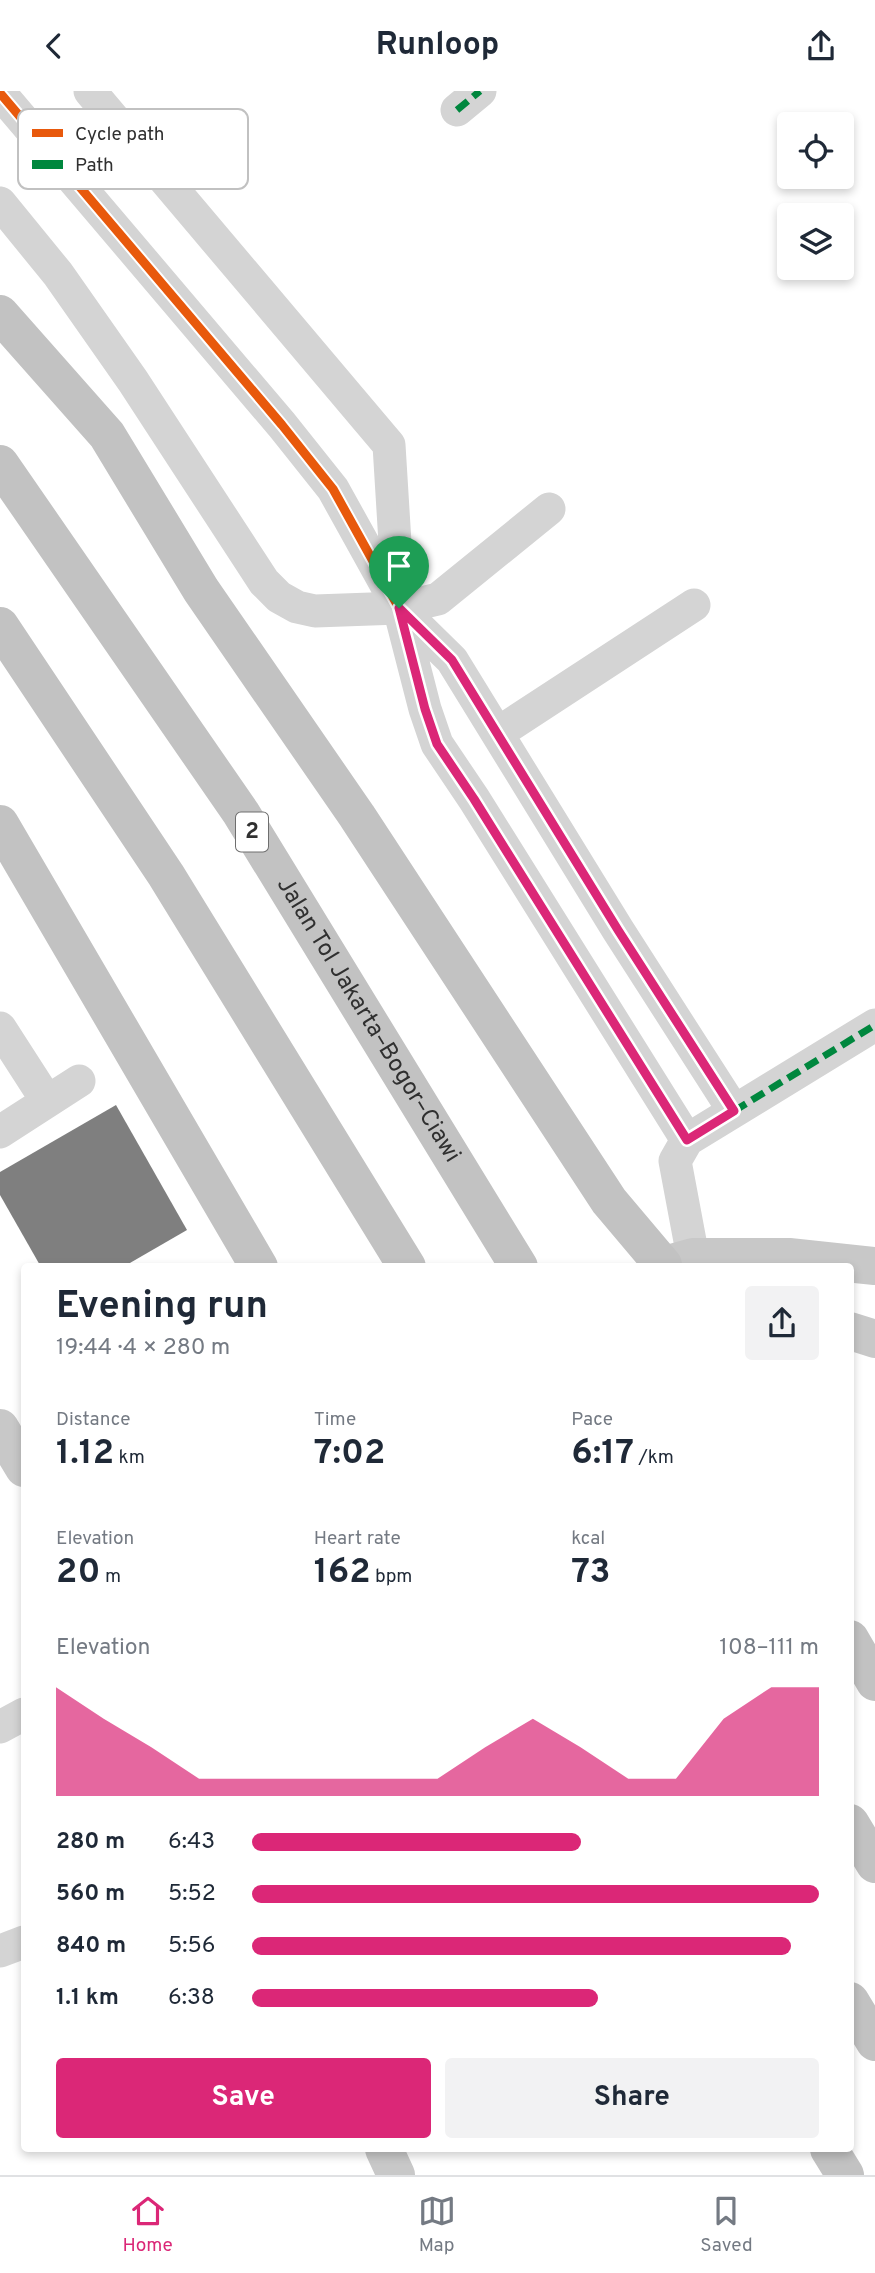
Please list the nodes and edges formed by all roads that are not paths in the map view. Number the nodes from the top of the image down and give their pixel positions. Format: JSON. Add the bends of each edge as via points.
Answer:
{"nodes":[{"id":1,"x":90,"y":91,"type":"edge"},
{"id":2,"x":0,"y":93,"type":"edge"},
{"id":3,"x":105,"y":109,"type":"edge"},
{"id":4,"x":18,"y":114,"type":"edge"},
{"id":5,"x":82,"y":189,"type":"edge"},
{"id":6,"x":173,"y":189,"type":"edge"},
{"id":7,"x":0,"y":203,"type":"edge"},
{"id":8,"x":0,"y":314,"type":"edge"},
{"id":9,"x":0,"y":464,"type":"edge"},
{"id":10,"x":549,"y":509,"type":"dead end"},
{"id":11,"x":694,"y":605,"type":"dead end"},
{"id":12,"x":399,"y":608,"type":"junction"},
{"id":13,"x":0,"y":626,"type":"edge"},
{"id":14,"x":498,"y":733,"type":"junction"},
{"id":15,"x":0,"y":824,"type":"edge"},
{"id":16,"x":875,"y":1025,"type":"edge"},
{"id":17,"x":0,"y":1028,"type":"edge"},
{"id":18,"x":79,"y":1081,"type":"dead end"},
{"id":19,"x":47,"y":1101,"type":"junction"},
{"id":20,"x":734,"y":1111,"type":"junction"},
{"id":21,"x":0,"y":1132,"type":"edge"},
{"id":22,"x":687,"y":1140,"type":"junction"},
{"id":23,"x":257,"y":1263,"type":"edge"},
{"id":24,"x":404,"y":1263,"type":"edge"},
{"id":25,"x":517,"y":1263,"type":"edge"},
{"id":26,"x":671,"y":1263,"type":"edge"},
{"id":27,"x":853,"y":1263,"type":"edge"},
{"id":28,"x":854,"y":1263,"type":"edge"},
{"id":29,"x":874,"y":1265,"type":"edge"},
{"id":30,"x":854,"y":1332,"type":"edge"},
{"id":31,"x":875,"y":1339,"type":"edge"},
{"id":32,"x":0,"y":1428,"type":"edge"},
{"id":33,"x":21,"y":1463,"type":"edge"},
{"id":34,"x":854,"y":1646,"type":"edge"},
{"id":35,"x":875,"y":1682,"type":"edge"},
{"id":36,"x":21,"y":1716,"type":"edge"},
{"id":37,"x":0,"y":1727,"type":"edge"},
{"id":38,"x":854,"y":1830,"type":"edge"},
{"id":39,"x":875,"y":1864,"type":"edge"},
{"id":40,"x":21,"y":1944,"type":"edge"},
{"id":41,"x":0,"y":1951,"type":"edge"},
{"id":42,"x":854,"y":2008,"type":"edge"},
{"id":43,"x":875,"y":2042,"type":"edge"},
{"id":44,"x":385,"y":2152,"type":"edge"},
{"id":45,"x":831,"y":2152,"type":"edge"},
{"id":46,"x":396,"y":2175,"type":"edge"},
{"id":47,"x":845,"y":2175,"type":"edge"}],
"edges":[{"from":1,"to":3,"type":"street"},
{"from":2,"to":4,"type":"street"},
{"from":5,"to":12,"type":"street","via":[[332,489]]},
{"from":6,"to":12,"type":"street","via":[[389,445]]},
{"from":7,"to":12,"type":"street","via":[[58,274],[133,381],[264,582],[279,597],[315,611]]},
{"from":8,"to":26,"type":"highway","via":[[107,435],[201,590],[610,1201]]},
{"from":9,"to":25,"type":"highway","name":"Jalan Tol Jakarta–Bogor–Ciawi","number":"2","via":[[241,813]]},
{"from":10,"to":12,"type":"street","via":[[438,599]]},
{"from":11,"to":14,"type":"street"},
{"from":12,"to":14,"type":"street","via":[[452,660]]},
{"from":12,"to":22,"type":"street","via":[[437,744]]},
{"from":13,"to":24,"type":"highway","via":[[166,875]]},
{"from":14,"to":20,"type":"street"},
{"from":15,"to":23,"type":"highway"},
{"from":16,"to":20,"type":"street"},
{"from":17,"to":19,"type":"street"},
{"from":18,"to":19,"type":"street"},
{"from":19,"to":21,"type":"street"},
{"from":20,"to":22,"type":"street"},
{"from":22,"to":26,"type":"street","via":[[675,1161]]},
{"from":26,"to":27,"type":"main road","via":[[789,1257]]},
{"from":28,"to":29,"type":"main road"},
{"from":30,"to":31,"type":"main road"},
{"from":32,"to":33,"type":"main road"},
{"from":34,"to":35,"type":"highway"},
{"from":36,"to":37,"type":"street"},
{"from":38,"to":39,"type":"highway"},
{"from":40,"to":41,"type":"street"},
{"from":42,"to":43,"type":"highway"},
{"from":44,"to":46,"type":"main road"},
{"from":45,"to":47,"type":"highway"}]}
